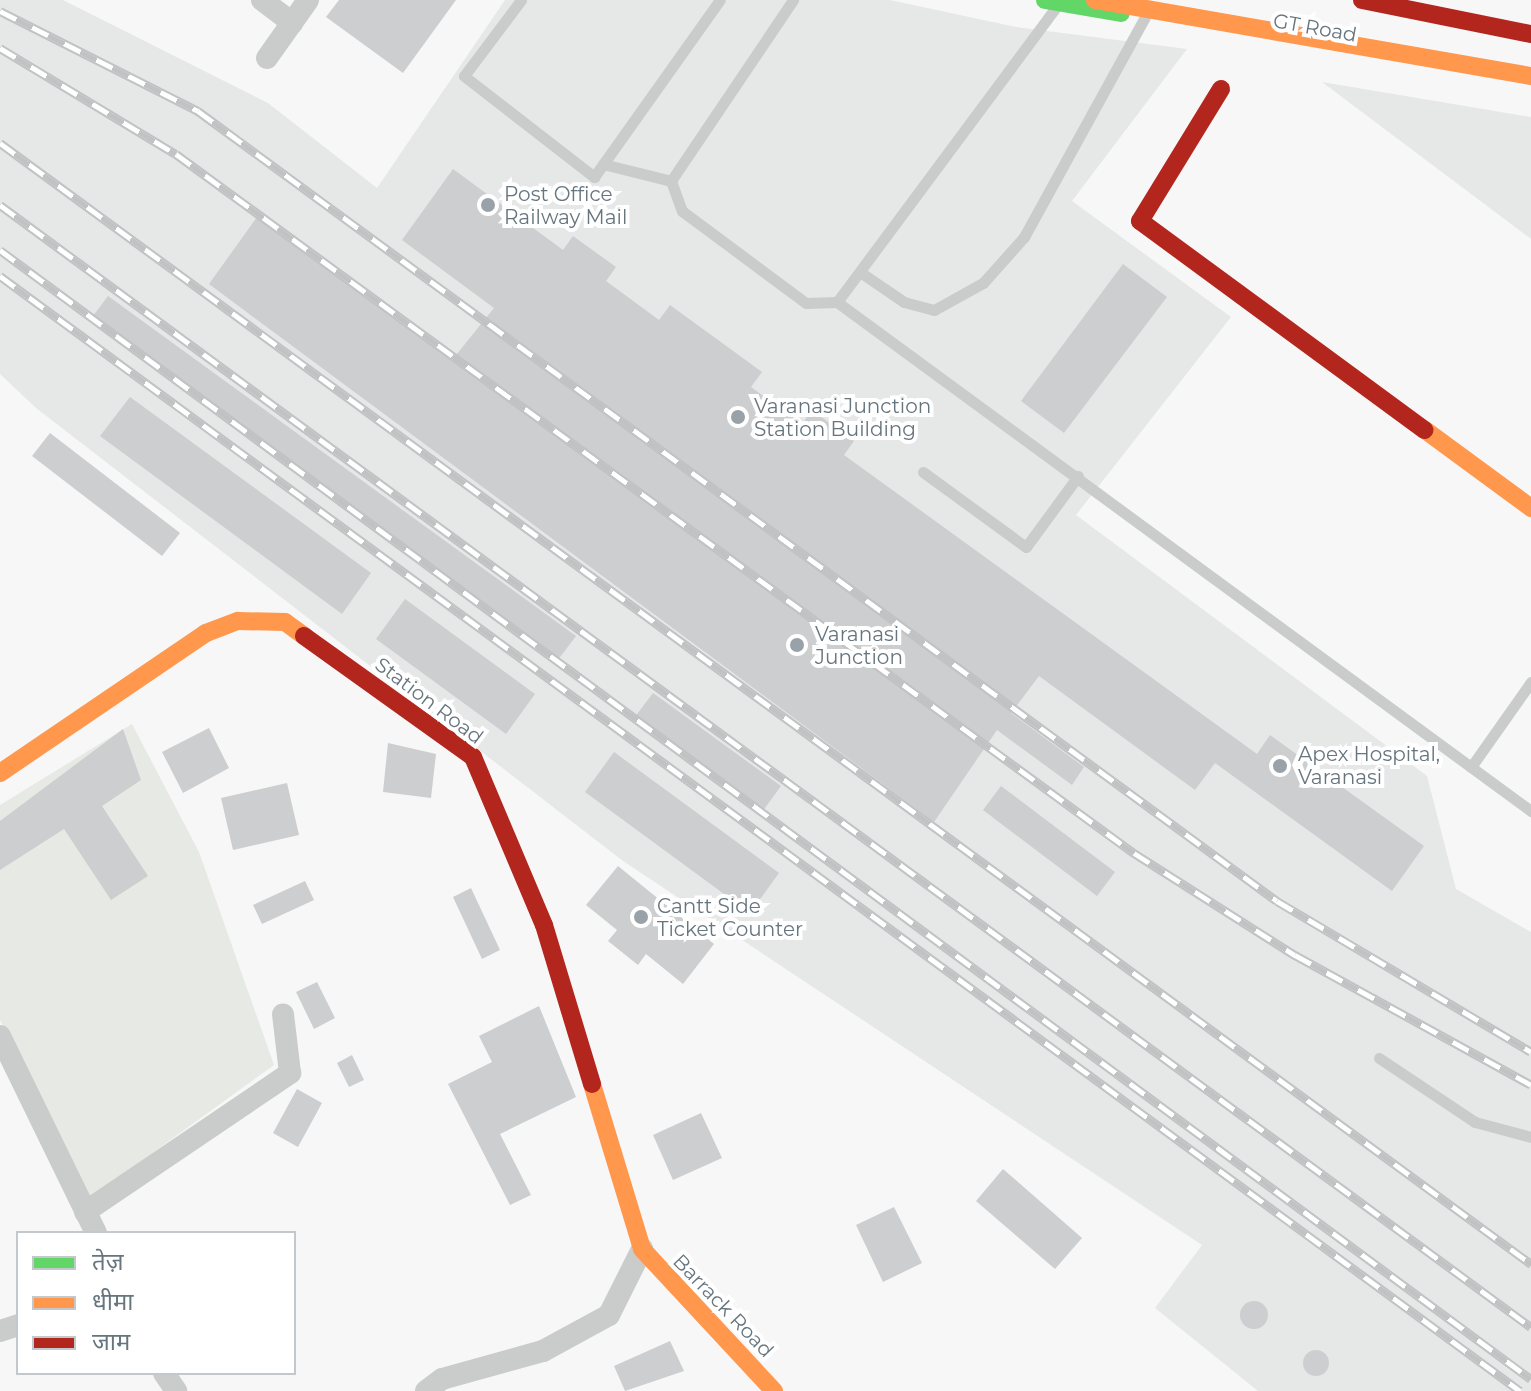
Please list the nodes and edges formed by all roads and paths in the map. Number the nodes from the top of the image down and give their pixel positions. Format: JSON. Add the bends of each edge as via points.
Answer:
{"nodes":[{"id":1,"x":262,"y":0,"type":"edge"},
{"id":2,"x":308,"y":0,"type":"edge"},
{"id":3,"x":521,"y":0,"type":"edge"},
{"id":4,"x":720,"y":0,"type":"edge"},
{"id":5,"x":793,"y":0,"type":"edge"},
{"id":6,"x":1095,"y":0,"type":"edge"},
{"id":7,"x":1362,"y":0,"type":"edge"},
{"id":8,"x":1446,"y":0,"type":"edge"},
{"id":9,"x":1052,"y":1,"type":"edge"},
{"id":10,"x":1145,"y":17,"type":"junction"},
{"id":11,"x":1347,"y":19,"type":"dead end"},
{"id":12,"x":1463,"y":21,"type":"junction"},
{"id":13,"x":292,"y":23,"type":"junction"},
{"id":14,"x":1531,"y":34,"type":"edge"},
{"id":15,"x":1531,"y":51,"type":"edge"},
{"id":16,"x":267,"y":58,"type":"dead end"},
{"id":17,"x":1531,"y":76,"type":"edge"},
{"id":18,"x":1531,"y":87,"type":"edge"},
{"id":19,"x":1221,"y":89,"type":"dead end"},
{"id":20,"x":603,"y":164,"type":"junction"},
{"id":21,"x":671,"y":181,"type":"junction"},
{"id":22,"x":860,"y":272,"type":"junction"},
{"id":23,"x":837,"y":302,"type":"junction"},
{"id":24,"x":923,"y":472,"type":"dead end"},
{"id":25,"x":1078,"y":476,"type":"junction"},
{"id":26,"x":1531,"y":508,"type":"edge"},
{"id":27,"x":1531,"y":682,"type":"edge"},
{"id":28,"x":1471,"y":767,"type":"junction"},
{"id":29,"x":0,"y":773,"type":"edge"},
{"id":30,"x":1531,"y":811,"type":"edge"},
{"id":31,"x":283,"y":1014,"type":"dead end"},
{"id":32,"x":0,"y":1036,"type":"edge"},
{"id":33,"x":1379,"y":1058,"type":"dead end"},
{"id":34,"x":1531,"y":1137,"type":"edge"},
{"id":35,"x":85,"y":1212,"type":"junction"},
{"id":36,"x":95,"y":1231,"type":"edge"},
{"id":37,"x":642,"y":1249,"type":"junction"},
{"id":38,"x":426,"y":1391,"type":"edge"},
{"id":39,"x":774,"y":1391,"type":"edge"}],
"edges":[{"from":1,"to":13,"type":"street"},
{"from":2,"to":13,"type":"street"},
{"from":3,"to":20,"type":"lane","via":[[464,76],[594,177]]},
{"from":4,"to":20,"type":"lane"},
{"from":5,"to":21,"type":"lane"},
{"from":6,"to":17,"type":"main road"},
{"from":7,"to":12,"type":"main road","name":"GT Road"},
{"from":8,"to":12,"type":"main road"},
{"from":9,"to":10,"type":"main road","name":"GT Road"},
{"from":9,"to":22,"type":"lane"},
{"from":10,"to":18,"type":"main road","name":"GT Road"},
{"from":10,"to":22,"type":"lane","via":[[1024,237],[983,283],[934,310],[904,302]]},
{"from":11,"to":15,"type":"main road"},
{"from":12,"to":14,"type":"main road","name":"GT Road"},
{"from":13,"to":16,"type":"street"},
{"from":19,"to":26,"type":"main road","via":[[1140,221]]},
{"from":20,"to":21,"type":"lane"},
{"from":21,"to":23,"type":"lane","via":[[682,211],[806,303]]},
{"from":22,"to":23,"type":"lane"},
{"from":23,"to":25,"type":"lane"},
{"from":24,"to":25,"type":"lane","via":[[1026,547]]},
{"from":25,"to":28,"type":"lane"},
{"from":27,"to":28,"type":"lane"},
{"from":28,"to":30,"type":"lane"},
{"from":29,"to":37,"type":"main road","name":"Station Road","via":[[206,633],[238,621],[285,622],[473,757],[544,925]]},
{"from":31,"to":35,"type":"street","via":[[290,1073]]},
{"from":32,"to":35,"type":"street"},
{"from":33,"to":34,"type":"lane","via":[[1475,1122]]},
{"from":35,"to":36,"type":"street"},
{"from":37,"to":38,"type":"street","via":[[609,1315],[543,1351],[442,1379]]},
{"from":37,"to":39,"type":"main road","name":"Barrack Road"}]}
